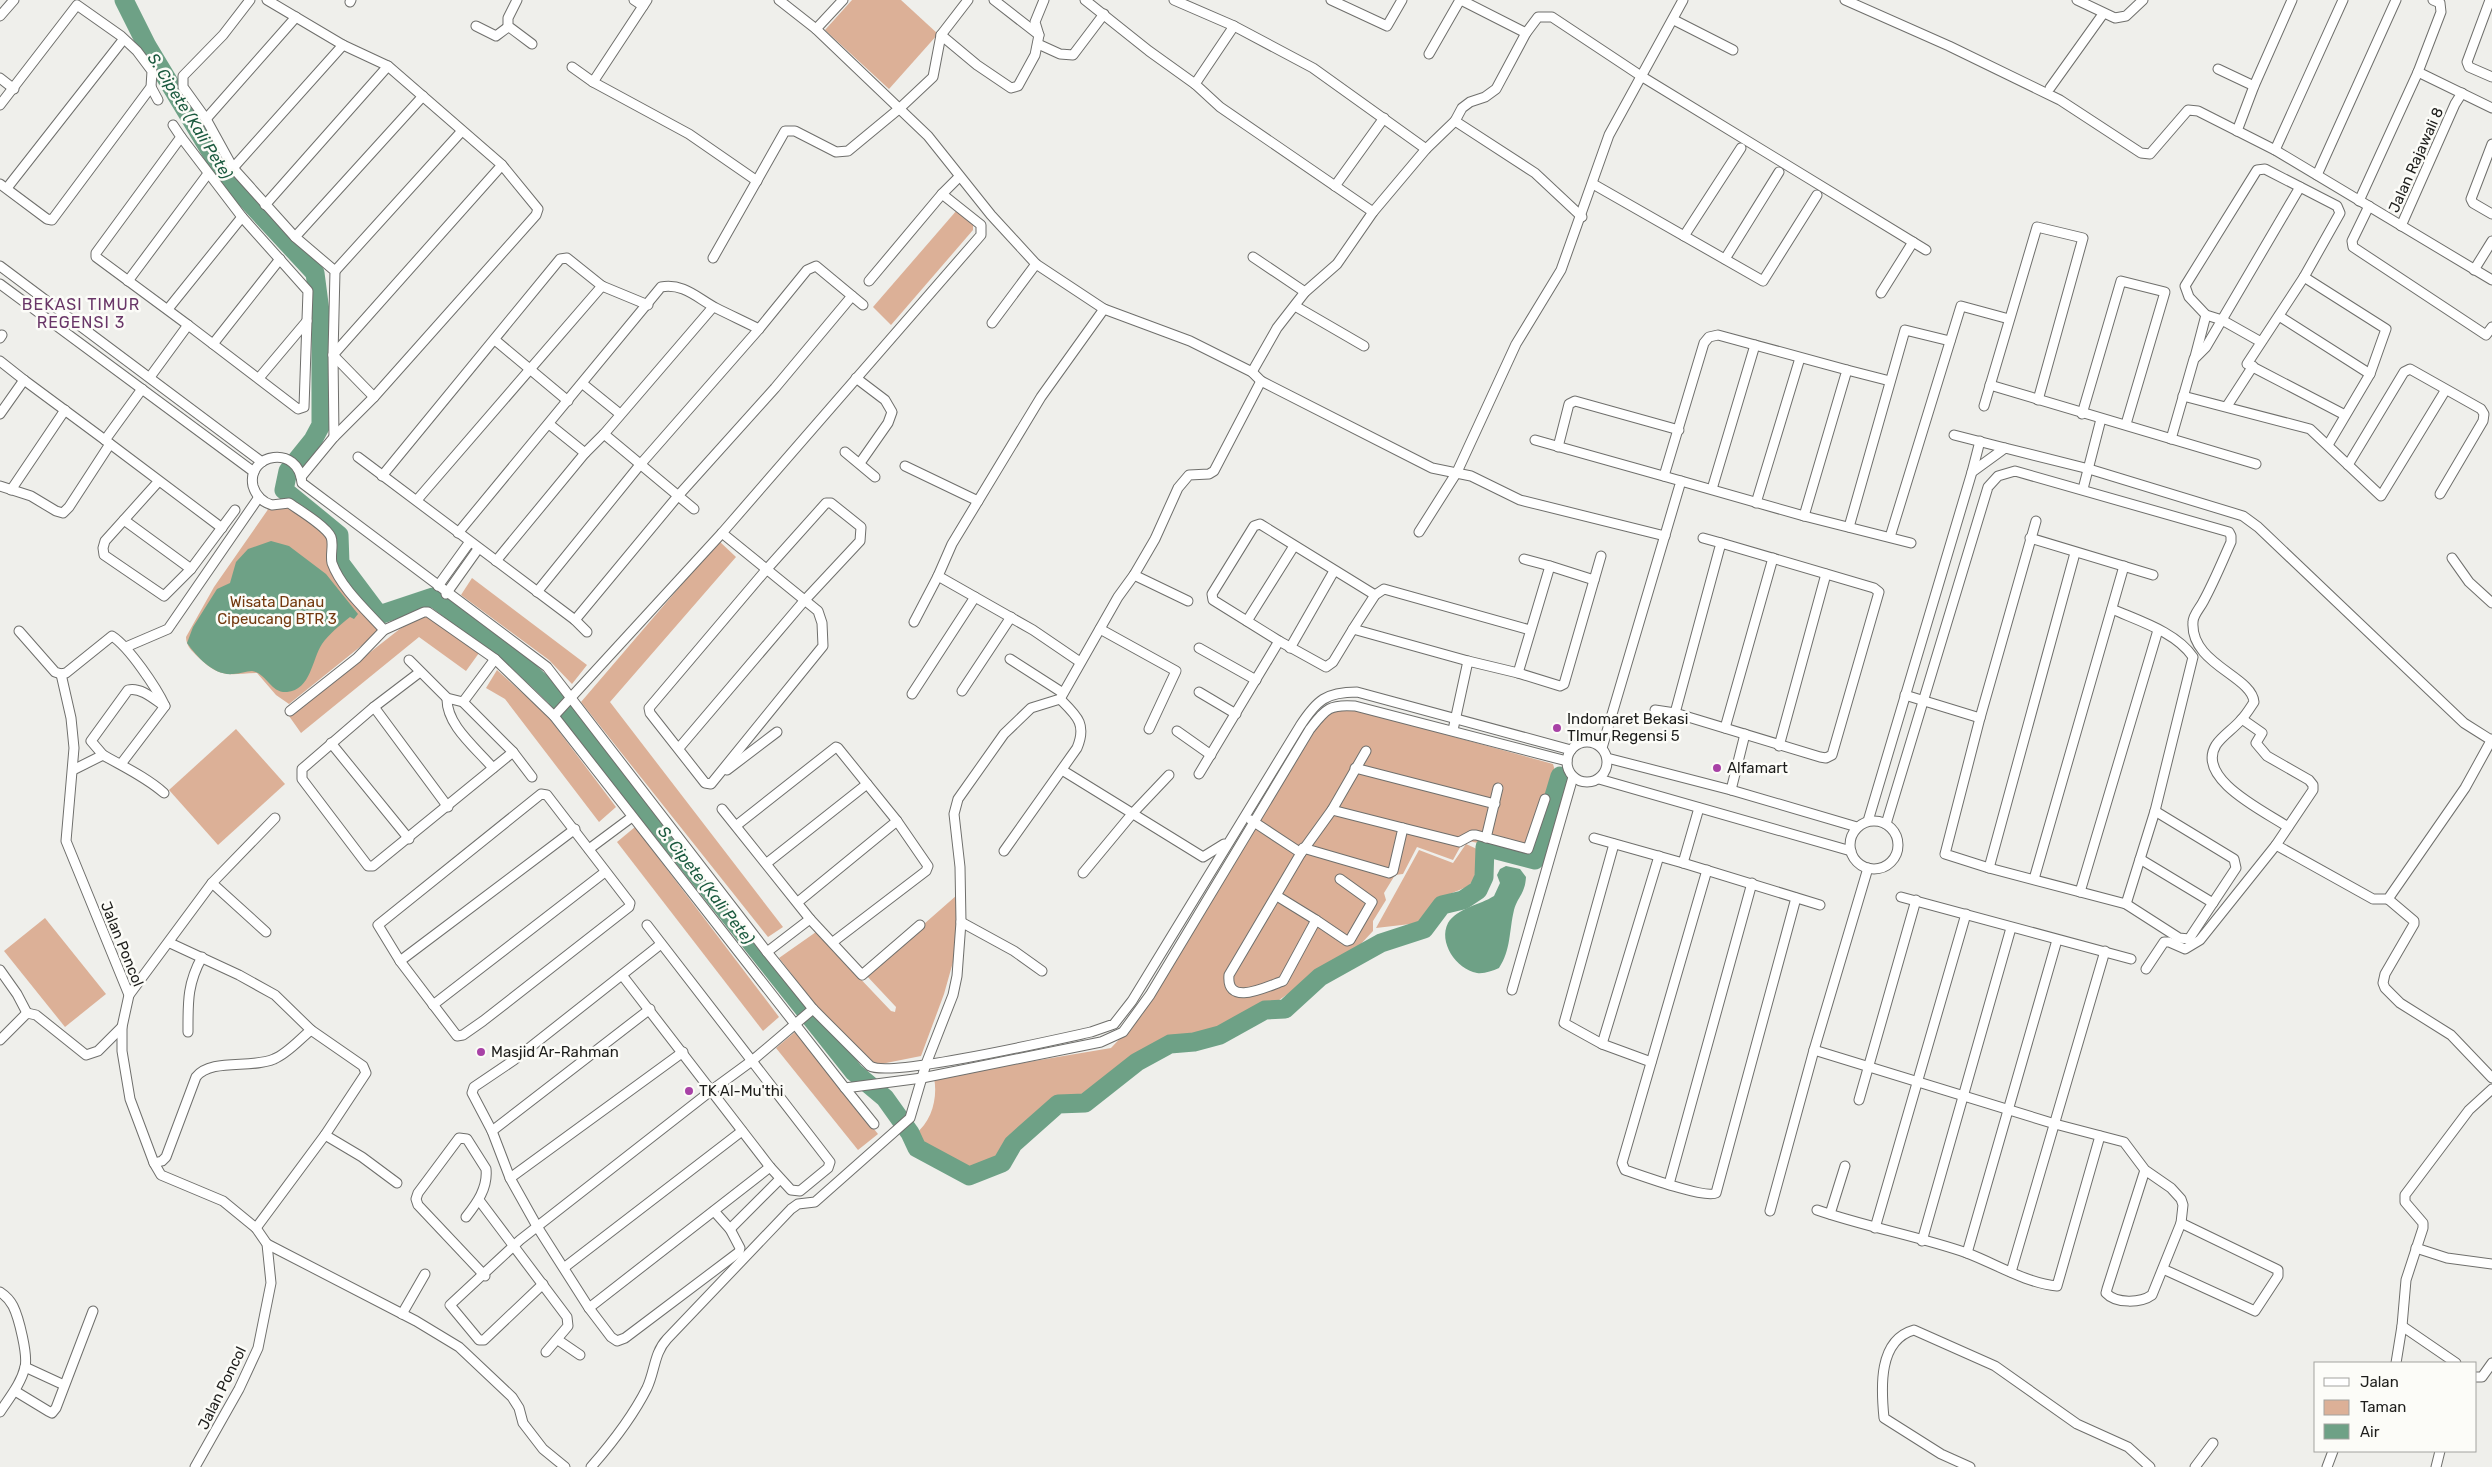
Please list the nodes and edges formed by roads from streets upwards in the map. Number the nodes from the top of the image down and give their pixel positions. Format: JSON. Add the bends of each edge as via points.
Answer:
{"nodes":[{"id":1,"x":14,"y":0,"type":"edge"},
{"id":2,"x":250,"y":0,"type":"edge"},
{"id":3,"x":267,"y":0,"type":"edge"},
{"id":4,"x":517,"y":0,"type":"edge"},
{"id":5,"x":634,"y":0,"type":"edge"},
{"id":6,"x":779,"y":0,"type":"edge"},
{"id":7,"x":843,"y":0,"type":"edge"},
{"id":8,"x":968,"y":0,"type":"edge"},
{"id":9,"x":994,"y":0,"type":"edge"},
{"id":10,"x":1044,"y":0,"type":"edge"},
{"id":11,"x":1085,"y":0,"type":"edge"},
{"id":12,"x":1174,"y":0,"type":"edge"},
{"id":13,"x":1331,"y":0,"type":"edge"},
{"id":14,"x":1402,"y":0,"type":"edge"},
{"id":15,"x":1461,"y":0,"type":"edge"},
{"id":16,"x":1683,"y":0,"type":"edge"},
{"id":17,"x":1845,"y":0,"type":"edge"},
{"id":18,"x":2077,"y":0,"type":"edge"},
{"id":19,"x":2143,"y":0,"type":"edge"},
{"id":20,"x":2292,"y":0,"type":"edge"},
{"id":21,"x":2343,"y":0,"type":"edge"},
{"id":22,"x":2396,"y":0,"type":"edge"},
{"id":23,"x":2433,"y":0,"type":"edge"},
{"id":24,"x":2490,"y":0,"type":"edge"},
{"id":25,"x":645,"y":3,"type":"edge"},
{"id":26,"x":1104,"y":14,"type":"junction"},
{"id":27,"x":2103,"y":14,"type":"junction"},
{"id":28,"x":0,"y":16,"type":"edge"},
{"id":29,"x":2483,"y":16,"type":"junction"},
{"id":30,"x":296,"y":17,"type":"junction"},
{"id":31,"x":1674,"y":20,"type":"junction"},
{"id":32,"x":2492,"y":21,"type":"edge"},
{"id":33,"x":476,"y":26,"type":"dead end"},
{"id":34,"x":1234,"y":26,"type":"junction"},
{"id":35,"x":508,"y":27,"type":"junction"},
{"id":36,"x":816,"y":30,"type":"junction"},
{"id":37,"x":1526,"y":33,"type":"junction"},
{"id":38,"x":941,"y":35,"type":"junction"},
{"id":39,"x":124,"y":40,"type":"junction"},
{"id":40,"x":1039,"y":40,"type":"junction"},
{"id":41,"x":532,"y":44,"type":"dead end"},
{"id":42,"x":343,"y":45,"type":"junction"},
{"id":43,"x":1733,"y":50,"type":"dead end"},
{"id":44,"x":1429,"y":54,"type":"dead end"},
{"id":45,"x":388,"y":66,"type":"junction"},
{"id":46,"x":572,"y":67,"type":"dead end"},
{"id":47,"x":2218,"y":69,"type":"dead end"},
{"id":48,"x":2418,"y":72,"type":"junction"},
{"id":49,"x":1641,"y":76,"type":"junction"},
{"id":50,"x":2492,"y":77,"type":"edge"},
{"id":51,"x":0,"y":78,"type":"edge"},
{"id":52,"x":593,"y":82,"type":"junction"},
{"id":53,"x":1196,"y":84,"type":"junction"},
{"id":54,"x":2254,"y":86,"type":"junction"},
{"id":55,"x":151,"y":87,"type":"junction"},
{"id":56,"x":2050,"y":88,"type":"dead end"},
{"id":57,"x":14,"y":89,"type":"junction"},
{"id":58,"x":2462,"y":94,"type":"junction"},
{"id":59,"x":423,"y":96,"type":"junction"},
{"id":60,"x":158,"y":100,"type":"dead end"},
{"id":61,"x":0,"y":105,"type":"edge"},
{"id":62,"x":900,"y":108,"type":"junction"},
{"id":63,"x":2492,"y":108,"type":"edge"},
{"id":64,"x":1384,"y":118,"type":"junction"},
{"id":65,"x":206,"y":119,"type":"junction"},
{"id":66,"x":1455,"y":121,"type":"junction"},
{"id":67,"x":173,"y":124,"type":"dead end"},
{"id":68,"x":461,"y":132,"type":"junction"},
{"id":69,"x":2237,"y":132,"type":"junction"},
{"id":70,"x":181,"y":137,"type":"junction"},
{"id":71,"x":2492,"y":144,"type":"edge"},
{"id":72,"x":1741,"y":148,"type":"dead end"},
{"id":73,"x":1426,"y":149,"type":"junction"},
{"id":74,"x":2275,"y":150,"type":"junction"},
{"id":75,"x":502,"y":165,"type":"junction"},
{"id":76,"x":233,"y":168,"type":"junction"},
{"id":77,"x":1779,"y":172,"type":"dead end"},
{"id":78,"x":207,"y":174,"type":"junction"},
{"id":79,"x":2317,"y":175,"type":"junction"},
{"id":80,"x":958,"y":177,"type":"junction"},
{"id":81,"x":757,"y":182,"type":"junction"},
{"id":82,"x":1593,"y":184,"type":"junction"},
{"id":83,"x":3,"y":186,"type":"edge"},
{"id":84,"x":1335,"y":186,"type":"junction"},
{"id":85,"x":2300,"y":187,"type":"junction"},
{"id":86,"x":942,"y":194,"type":"junction"},
{"id":87,"x":1817,"y":195,"type":"dead end"},
{"id":88,"x":2360,"y":201,"type":"junction"},
{"id":89,"x":265,"y":205,"type":"junction"},
{"id":90,"x":2369,"y":206,"type":"junction"},
{"id":91,"x":1373,"y":212,"type":"junction"},
{"id":92,"x":2492,"y":214,"type":"edge"},
{"id":93,"x":242,"y":217,"type":"junction"},
{"id":94,"x":1582,"y":217,"type":"junction"},
{"id":95,"x":2402,"y":226,"type":"junction"},
{"id":96,"x":1684,"y":236,"type":"junction"},
{"id":97,"x":295,"y":237,"type":"junction"},
{"id":98,"x":2492,"y":241,"type":"edge"},
{"id":99,"x":1913,"y":242,"type":"junction"},
{"id":100,"x":1926,"y":250,"type":"dead end"},
{"id":101,"x":1253,"y":257,"type":"dead end"},
{"id":102,"x":713,"y":258,"type":"dead end"},
{"id":103,"x":280,"y":259,"type":"junction"},
{"id":104,"x":1725,"y":259,"type":"junction"},
{"id":105,"x":1036,"y":264,"type":"junction"},
{"id":106,"x":0,"y":266,"type":"edge"},
{"id":107,"x":2474,"y":270,"type":"junction"},
{"id":108,"x":335,"y":271,"type":"junction"},
{"id":109,"x":2304,"y":278,"type":"junction"},
{"id":110,"x":2492,"y":280,"type":"edge"},
{"id":111,"x":128,"y":281,"type":"junction"},
{"id":112,"x":869,"y":281,"type":"dead end"},
{"id":113,"x":0,"y":284,"type":"edge"},
{"id":114,"x":602,"y":286,"type":"junction"},
{"id":115,"x":30,"y":288,"type":"junction"},
{"id":116,"x":1305,"y":292,"type":"junction"},
{"id":117,"x":1881,"y":293,"type":"dead end"},
{"id":118,"x":852,"y":296,"type":"junction"},
{"id":119,"x":22,"y":299,"type":"junction"},
{"id":120,"x":863,"y":304,"type":"dead end"},
{"id":121,"x":648,"y":305,"type":"junction"},
{"id":122,"x":713,"y":306,"type":"junction"},
{"id":123,"x":1295,"y":306,"type":"junction"},
{"id":124,"x":168,"y":309,"type":"junction"},
{"id":125,"x":1104,"y":309,"type":"junction"},
{"id":126,"x":2206,"y":314,"type":"junction"},
{"id":127,"x":2279,"y":316,"type":"junction"},
{"id":128,"x":2009,"y":319,"type":"junction"},
{"id":129,"x":2222,"y":320,"type":"junction"},
{"id":130,"x":307,"y":321,"type":"junction"},
{"id":131,"x":992,"y":323,"type":"dead end"},
{"id":132,"x":188,"y":325,"type":"junction"},
{"id":133,"x":2492,"y":327,"type":"edge"},
{"id":134,"x":759,"y":329,"type":"junction"},
{"id":135,"x":495,"y":340,"type":"junction"},
{"id":136,"x":1950,"y":341,"type":"junction"},
{"id":137,"x":2261,"y":342,"type":"junction"},
{"id":138,"x":213,"y":344,"type":"junction"},
{"id":139,"x":1755,"y":344,"type":"junction"},
{"id":140,"x":1364,"y":346,"type":"dead end"},
{"id":141,"x":333,"y":354,"type":"junction"},
{"id":142,"x":1800,"y":358,"type":"junction"},
{"id":143,"x":2194,"y":360,"type":"junction"},
{"id":144,"x":0,"y":361,"type":"edge"},
{"id":145,"x":2252,"y":366,"type":"junction"},
{"id":146,"x":530,"y":368,"type":"junction"},
{"id":147,"x":1847,"y":370,"type":"junction"},
{"id":148,"x":1252,"y":372,"type":"junction"},
{"id":149,"x":2370,"y":374,"type":"junction"},
{"id":150,"x":150,"y":376,"type":"junction"},
{"id":151,"x":259,"y":378,"type":"junction"},
{"id":152,"x":856,"y":378,"type":"junction"},
{"id":153,"x":24,"y":380,"type":"junction"},
{"id":154,"x":1890,"y":380,"type":"junction"},
{"id":155,"x":1261,"y":381,"type":"junction"},
{"id":156,"x":583,"y":384,"type":"junction"},
{"id":157,"x":1990,"y":385,"type":"junction"},
{"id":158,"x":142,"y":389,"type":"junction"},
{"id":159,"x":2444,"y":391,"type":"junction"},
{"id":160,"x":2183,"y":396,"type":"junction"},
{"id":161,"x":374,"y":397,"type":"junction"},
{"id":162,"x":2038,"y":400,"type":"junction"},
{"id":163,"x":568,"y":401,"type":"junction"},
{"id":164,"x":1984,"y":406,"type":"dead end"},
{"id":165,"x":2227,"y":406,"type":"junction"},
{"id":166,"x":65,"y":410,"type":"junction"},
{"id":167,"x":0,"y":414,"type":"edge"},
{"id":168,"x":620,"y":414,"type":"junction"},
{"id":169,"x":2082,"y":414,"type":"junction"},
{"id":170,"x":2345,"y":415,"type":"junction"},
{"id":171,"x":2101,"y":419,"type":"junction"},
{"id":172,"x":549,"y":424,"type":"junction"},
{"id":173,"x":2126,"y":424,"type":"junction"},
{"id":174,"x":1679,"y":430,"type":"junction"},
{"id":175,"x":604,"y":434,"type":"junction"},
{"id":176,"x":1954,"y":435,"type":"dead end"},
{"id":177,"x":334,"y":437,"type":"junction"},
{"id":178,"x":2171,"y":439,"type":"junction"},
{"id":179,"x":1535,"y":440,"type":"dead end"},
{"id":180,"x":1980,"y":441,"type":"junction"},
{"id":181,"x":108,"y":442,"type":"junction"},
{"id":182,"x":2328,"y":445,"type":"junction"},
{"id":183,"x":1558,"y":447,"type":"junction"},
{"id":184,"x":2004,"y":448,"type":"junction"},
{"id":185,"x":846,"y":452,"type":"dead end"},
{"id":186,"x":585,"y":453,"type":"junction"},
{"id":187,"x":358,"y":457,"type":"dead end"},
{"id":188,"x":262,"y":462,"type":"junction"},
{"id":189,"x":860,"y":463,"type":"junction"},
{"id":190,"x":2256,"y":464,"type":"dead end"},
{"id":191,"x":2348,"y":465,"type":"junction"},
{"id":192,"x":639,"y":466,"type":"junction"},
{"id":193,"x":905,"y":466,"type":"dead end"},
{"id":194,"x":2088,"y":471,"type":"junction"},
{"id":195,"x":254,"y":472,"type":"junction"},
{"id":196,"x":1456,"y":472,"type":"junction"},
{"id":197,"x":1972,"y":472,"type":"junction"},
{"id":198,"x":382,"y":476,"type":"junction"},
{"id":199,"x":1664,"y":476,"type":"junction"},
{"id":200,"x":301,"y":477,"type":"junction"},
{"id":201,"x":875,"y":477,"type":"dead end"},
{"id":202,"x":1681,"y":481,"type":"junction"},
{"id":203,"x":158,"y":482,"type":"junction"},
{"id":204,"x":0,"y":486,"type":"edge"},
{"id":205,"x":2084,"y":487,"type":"junction"},
{"id":206,"x":1712,"y":489,"type":"junction"},
{"id":207,"x":11,"y":490,"type":"junction"},
{"id":208,"x":2440,"y":494,"type":"dead end"},
{"id":209,"x":677,"y":497,"type":"junction"},
{"id":210,"x":262,"y":500,"type":"junction"},
{"id":211,"x":417,"y":500,"type":"junction"},
{"id":212,"x":978,"y":500,"type":"junction"},
{"id":213,"x":1756,"y":503,"type":"junction"},
{"id":214,"x":235,"y":510,"type":"dead end"},
{"id":215,"x":694,"y":510,"type":"dead end"},
{"id":216,"x":1804,"y":516,"type":"junction"},
{"id":217,"x":124,"y":520,"type":"junction"},
{"id":218,"x":2036,"y":521,"type":"dead end"},
{"id":219,"x":1849,"y":527,"type":"junction"},
{"id":220,"x":222,"y":528,"type":"junction"},
{"id":221,"x":1418,"y":532,"type":"dead end"},
{"id":222,"x":458,"y":533,"type":"junction"},
{"id":223,"x":722,"y":533,"type":"junction"},
{"id":224,"x":1665,"y":536,"type":"junction"},
{"id":225,"x":1703,"y":538,"type":"dead end"},
{"id":226,"x":1890,"y":538,"type":"junction"},
{"id":227,"x":2030,"y":538,"type":"junction"},
{"id":228,"x":1911,"y":542,"type":"dead end"},
{"id":229,"x":470,"y":543,"type":"junction"},
{"id":230,"x":1721,"y":543,"type":"junction"},
{"id":231,"x":1294,"y":546,"type":"junction"},
{"id":232,"x":478,"y":549,"type":"junction"},
{"id":233,"x":2075,"y":553,"type":"junction"},
{"id":234,"x":1601,"y":556,"type":"dead end"},
{"id":235,"x":1773,"y":558,"type":"junction"},
{"id":236,"x":2452,"y":558,"type":"dead end"},
{"id":237,"x":1524,"y":559,"type":"dead end"},
{"id":238,"x":496,"y":561,"type":"junction"},
{"id":239,"x":1550,"y":566,"type":"junction"},
{"id":240,"x":2124,"y":566,"type":"junction"},
{"id":241,"x":191,"y":569,"type":"junction"},
{"id":242,"x":766,"y":570,"type":"junction"},
{"id":243,"x":1334,"y":570,"type":"junction"},
{"id":244,"x":1826,"y":574,"type":"junction"},
{"id":245,"x":2153,"y":575,"type":"dead end"},
{"id":246,"x":938,"y":576,"type":"junction"},
{"id":247,"x":1134,"y":576,"type":"junction"},
{"id":248,"x":1594,"y":580,"type":"junction"},
{"id":249,"x":438,"y":586,"type":"junction"},
{"id":250,"x":537,"y":592,"type":"junction"},
{"id":251,"x":446,"y":594,"type":"junction"},
{"id":252,"x":1376,"y":595,"type":"junction"},
{"id":253,"x":975,"y":597,"type":"junction"},
{"id":254,"x":804,"y":601,"type":"junction"},
{"id":255,"x":1188,"y":601,"type":"dead end"},
{"id":256,"x":2492,"y":603,"type":"edge"},
{"id":257,"x":2112,"y":609,"type":"junction"},
{"id":258,"x":1011,"y":617,"type":"junction"},
{"id":259,"x":575,"y":620,"type":"junction"},
{"id":260,"x":1247,"y":621,"type":"junction"},
{"id":261,"x":914,"y":622,"type":"dead end"},
{"id":262,"x":1100,"y":629,"type":"junction"},
{"id":263,"x":1353,"y":629,"type":"junction"},
{"id":264,"x":384,"y":630,"type":"junction"},
{"id":265,"x":1530,"y":630,"type":"junction"},
{"id":266,"x":2158,"y":630,"type":"junction"},
{"id":267,"x":19,"y":631,"type":"dead end"},
{"id":268,"x":587,"y":632,"type":"dead end"},
{"id":269,"x":1279,"y":642,"type":"junction"},
{"id":270,"x":126,"y":647,"type":"junction"},
{"id":271,"x":1200,"y":648,"type":"dead end"},
{"id":272,"x":1290,"y":648,"type":"junction"},
{"id":273,"x":495,"y":659,"type":"junction"},
{"id":274,"x":1010,"y":659,"type":"dead end"},
{"id":275,"x":409,"y":660,"type":"dead end"},
{"id":276,"x":1468,"y":661,"type":"junction"},
{"id":277,"x":1080,"y":662,"type":"junction"},
{"id":278,"x":420,"y":672,"type":"junction"},
{"id":279,"x":1518,"y":673,"type":"junction"},
{"id":280,"x":61,"y":674,"type":"junction"},
{"id":281,"x":1256,"y":680,"type":"junction"},
{"id":282,"x":962,"y":691,"type":"dead end"},
{"id":283,"x":1199,"y":692,"type":"dead end"},
{"id":284,"x":912,"y":694,"type":"dead end"},
{"id":285,"x":1907,"y":695,"type":"junction"},
{"id":286,"x":1062,"y":696,"type":"junction"},
{"id":287,"x":447,"y":698,"type":"junction"},
{"id":288,"x":570,"y":700,"type":"junction"},
{"id":289,"x":1921,"y":700,"type":"junction"},
{"id":290,"x":463,"y":702,"type":"junction"},
{"id":291,"x":165,"y":706,"type":"junction"},
{"id":292,"x":374,"y":707,"type":"junction"},
{"id":293,"x":1655,"y":710,"type":"dead end"},
{"id":294,"x":290,"y":711,"type":"dead end"},
{"id":295,"x":1675,"y":713,"type":"junction"},
{"id":296,"x":1236,"y":714,"type":"junction"},
{"id":297,"x":556,"y":715,"type":"junction"},
{"id":298,"x":1455,"y":717,"type":"junction"},
{"id":299,"x":1980,"y":718,"type":"junction"},
{"id":300,"x":2242,"y":719,"type":"junction"},
{"id":301,"x":1725,"y":728,"type":"junction"},
{"id":302,"x":1149,"y":729,"type":"dead end"},
{"id":303,"x":1453,"y":730,"type":"junction"},
{"id":304,"x":1177,"y":731,"type":"dead end"},
{"id":305,"x":777,"y":732,"type":"dead end"},
{"id":306,"x":1745,"y":734,"type":"junction"},
{"id":307,"x":2491,"y":741,"type":"edge"},
{"id":308,"x":331,"y":743,"type":"junction"},
{"id":309,"x":1779,"y":746,"type":"junction"},
{"id":310,"x":679,"y":748,"type":"junction"},
{"id":311,"x":1602,"y":748,"type":"junction"},
{"id":312,"x":1571,"y":750,"type":"junction"},
{"id":313,"x":1366,"y":751,"type":"dead end"},
{"id":314,"x":513,"y":752,"type":"junction"},
{"id":315,"x":103,"y":755,"type":"junction"},
{"id":316,"x":1211,"y":755,"type":"junction"},
{"id":317,"x":1607,"y":758,"type":"junction"},
{"id":318,"x":1567,"y":761,"type":"junction"},
{"id":319,"x":120,"y":764,"type":"junction"},
{"id":320,"x":493,"y":768,"type":"junction"},
{"id":321,"x":1355,"y":768,"type":"junction"},
{"id":322,"x":72,"y":770,"type":"junction"},
{"id":323,"x":1062,"y":770,"type":"junction"},
{"id":324,"x":1199,"y":774,"type":"dead end"},
{"id":325,"x":1169,"y":775,"type":"dead end"},
{"id":326,"x":532,"y":777,"type":"dead end"},
{"id":327,"x":1573,"y":777,"type":"junction"},
{"id":328,"x":715,"y":779,"type":"junction"},
{"id":329,"x":1599,"y":779,"type":"junction"},
{"id":330,"x":867,"y":784,"type":"junction"},
{"id":331,"x":1498,"y":788,"type":"dead end"},
{"id":332,"x":1731,"y":790,"type":"junction"},
{"id":333,"x":164,"y":793,"type":"dead end"},
{"id":334,"x":1546,"y":799,"type":"dead end"},
{"id":335,"x":1495,"y":804,"type":"junction"},
{"id":336,"x":448,"y":807,"type":"junction"},
{"id":337,"x":1700,"y":808,"type":"junction"},
{"id":338,"x":722,"y":809,"type":"dead end"},
{"id":339,"x":1332,"y":810,"type":"junction"},
{"id":340,"x":2156,"y":810,"type":"junction"},
{"id":341,"x":1132,"y":814,"type":"junction"},
{"id":342,"x":1244,"y":816,"type":"junction"},
{"id":343,"x":632,"y":817,"type":"junction"},
{"id":344,"x":275,"y":818,"type":"dead end"},
{"id":345,"x":897,"y":821,"type":"junction"},
{"id":346,"x":1868,"y":821,"type":"junction"},
{"id":347,"x":1254,"y":822,"type":"junction"},
{"id":348,"x":1886,"y":824,"type":"junction"},
{"id":349,"x":737,"y":825,"type":"junction"},
{"id":350,"x":1857,"y":827,"type":"junction"},
{"id":351,"x":2288,"y":827,"type":"junction"},
{"id":352,"x":1404,"y":828,"type":"junction"},
{"id":353,"x":575,"y":830,"type":"junction"},
{"id":354,"x":1486,"y":838,"type":"junction"},
{"id":355,"x":1594,"y":838,"type":"dead end"},
{"id":356,"x":409,"y":839,"type":"junction"},
{"id":357,"x":1230,"y":839,"type":"junction"},
{"id":358,"x":1614,"y":844,"type":"junction"},
{"id":359,"x":2276,"y":844,"type":"junction"},
{"id":360,"x":589,"y":849,"type":"junction"},
{"id":361,"x":1004,"y":851,"type":"dead end"},
{"id":362,"x":1302,"y":851,"type":"junction"},
{"id":363,"x":1851,"y":851,"type":"junction"},
{"id":364,"x":1659,"y":856,"type":"junction"},
{"id":365,"x":2140,"y":859,"type":"junction"},
{"id":366,"x":767,"y":863,"type":"junction"},
{"id":367,"x":1683,"y":863,"type":"junction"},
{"id":368,"x":1868,"y":868,"type":"junction"},
{"id":369,"x":1989,"y":868,"type":"junction"},
{"id":370,"x":1708,"y":870,"type":"junction"},
{"id":371,"x":605,"y":872,"type":"junction"},
{"id":372,"x":1083,"y":873,"type":"dead end"},
{"id":373,"x":1340,"y":879,"type":"dead end"},
{"id":374,"x":2034,"y":879,"type":"junction"},
{"id":375,"x":212,"y":883,"type":"junction"},
{"id":376,"x":1752,"y":883,"type":"junction"},
{"id":377,"x":2080,"y":892,"type":"junction"},
{"id":378,"x":1277,"y":896,"type":"junction"},
{"id":379,"x":1901,"y":897,"type":"dead end"},
{"id":380,"x":1796,"y":898,"type":"junction"},
{"id":381,"x":2388,"y":899,"type":"junction"},
{"id":382,"x":1916,"y":900,"type":"junction"},
{"id":383,"x":798,"y":902,"type":"junction"},
{"id":384,"x":2213,"y":903,"type":"junction"},
{"id":385,"x":2126,"y":904,"type":"junction"},
{"id":386,"x":1820,"y":905,"type":"dead end"},
{"id":387,"x":1966,"y":914,"type":"junction"},
{"id":388,"x":810,"y":919,"type":"junction"},
{"id":389,"x":1316,"y":920,"type":"junction"},
{"id":390,"x":961,"y":922,"type":"junction"},
{"id":391,"x":647,"y":925,"type":"dead end"},
{"id":392,"x":920,"y":925,"type":"dead end"},
{"id":393,"x":2011,"y":928,"type":"junction"},
{"id":394,"x":266,"y":932,"type":"dead end"},
{"id":395,"x":2057,"y":940,"type":"junction"},
{"id":396,"x":833,"y":942,"type":"junction"},
{"id":397,"x":170,"y":943,"type":"junction"},
{"id":398,"x":661,"y":944,"type":"junction"},
{"id":399,"x":2105,"y":951,"type":"junction"},
{"id":400,"x":767,"y":952,"type":"junction"},
{"id":401,"x":202,"y":958,"type":"junction"},
{"id":402,"x":2131,"y":959,"type":"dead end"},
{"id":403,"x":400,"y":961,"type":"junction"},
{"id":404,"x":2146,"y":969,"type":"dead end"},
{"id":405,"x":0,"y":970,"type":"edge"},
{"id":406,"x":1042,"y":970,"type":"dead end"},
{"id":407,"x":622,"y":975,"type":"junction"},
{"id":408,"x":1512,"y":990,"type":"dead end"},
{"id":409,"x":129,"y":995,"type":"junction"},
{"id":410,"x":1132,"y":1001,"type":"junction"},
{"id":411,"x":432,"y":1005,"type":"junction"},
{"id":412,"x":1142,"y":1008,"type":"junction"},
{"id":413,"x":650,"y":1009,"type":"junction"},
{"id":414,"x":811,"y":1010,"type":"junction"},
{"id":415,"x":27,"y":1013,"type":"junction"},
{"id":416,"x":797,"y":1021,"type":"junction"},
{"id":417,"x":122,"y":1027,"type":"junction"},
{"id":418,"x":311,"y":1030,"type":"junction"},
{"id":419,"x":188,"y":1032,"type":"dead end"},
{"id":420,"x":0,"y":1040,"type":"edge"},
{"id":421,"x":1602,"y":1044,"type":"junction"},
{"id":422,"x":1814,"y":1050,"type":"junction"},
{"id":423,"x":683,"y":1052,"type":"junction"},
{"id":424,"x":753,"y":1060,"type":"junction"},
{"id":425,"x":1651,"y":1062,"type":"junction"},
{"id":426,"x":926,"y":1064,"type":"junction"},
{"id":427,"x":1869,"y":1066,"type":"junction"},
{"id":428,"x":922,"y":1078,"type":"junction"},
{"id":429,"x":2492,"y":1078,"type":"edge"},
{"id":430,"x":1916,"y":1082,"type":"junction"},
{"id":431,"x":845,"y":1088,"type":"junction"},
{"id":432,"x":2492,"y":1089,"type":"edge"},
{"id":433,"x":712,"y":1090,"type":"junction"},
{"id":434,"x":1964,"y":1095,"type":"junction"},
{"id":435,"x":1859,"y":1100,"type":"dead end"},
{"id":436,"x":2009,"y":1110,"type":"junction"},
{"id":437,"x":874,"y":1124,"type":"dead end"},
{"id":438,"x":2055,"y":1124,"type":"junction"},
{"id":439,"x":492,"y":1131,"type":"junction"},
{"id":440,"x":742,"y":1131,"type":"junction"},
{"id":441,"x":325,"y":1135,"type":"junction"},
{"id":442,"x":2100,"y":1136,"type":"junction"},
{"id":443,"x":154,"y":1163,"type":"junction"},
{"id":444,"x":1845,"y":1166,"type":"dead end"},
{"id":445,"x":770,"y":1167,"type":"junction"},
{"id":446,"x":2144,"y":1170,"type":"junction"},
{"id":447,"x":510,"y":1178,"type":"junction"},
{"id":448,"x":780,"y":1179,"type":"junction"},
{"id":449,"x":397,"y":1183,"type":"dead end"},
{"id":450,"x":1669,"y":1184,"type":"junction"},
{"id":451,"x":479,"y":1200,"type":"junction"},
{"id":452,"x":1817,"y":1210,"type":"dead end"},
{"id":453,"x":714,"y":1211,"type":"junction"},
{"id":454,"x":1770,"y":1211,"type":"dead end"},
{"id":455,"x":1830,"y":1214,"type":"junction"},
{"id":456,"x":466,"y":1218,"type":"dead end"},
{"id":457,"x":2181,"y":1223,"type":"junction"},
{"id":458,"x":256,"y":1228,"type":"junction"},
{"id":459,"x":1875,"y":1228,"type":"junction"},
{"id":460,"x":536,"y":1229,"type":"junction"},
{"id":461,"x":730,"y":1229,"type":"junction"},
{"id":462,"x":1922,"y":1240,"type":"junction"},
{"id":463,"x":267,"y":1244,"type":"junction"},
{"id":464,"x":517,"y":1244,"type":"junction"},
{"id":465,"x":2416,"y":1248,"type":"junction"},
{"id":466,"x":1967,"y":1254,"type":"junction"},
{"id":467,"x":2492,"y":1264,"type":"edge"},
{"id":468,"x":565,"y":1268,"type":"junction"},
{"id":469,"x":2163,"y":1269,"type":"junction"},
{"id":470,"x":2011,"y":1272,"type":"junction"},
{"id":471,"x":425,"y":1274,"type":"dead end"},
{"id":472,"x":485,"y":1276,"type":"junction"},
{"id":473,"x":543,"y":1284,"type":"junction"},
{"id":474,"x":0,"y":1292,"type":"edge"},
{"id":475,"x":589,"y":1308,"type":"junction"},
{"id":476,"x":93,"y":1311,"type":"dead end"},
{"id":477,"x":402,"y":1314,"type":"junction"},
{"id":478,"x":2402,"y":1326,"type":"junction"},
{"id":479,"x":558,"y":1340,"type":"junction"},
{"id":480,"x":546,"y":1352,"type":"dead end"},
{"id":481,"x":580,"y":1355,"type":"dead end"},
{"id":482,"x":2396,"y":1362,"type":"edge"},
{"id":483,"x":2455,"y":1362,"type":"edge"},
{"id":484,"x":2492,"y":1363,"type":"edge"},
{"id":485,"x":25,"y":1367,"type":"junction"},
{"id":486,"x":2477,"y":1377,"type":"edge"},
{"id":487,"x":64,"y":1385,"type":"junction"},
{"id":488,"x":14,"y":1391,"type":"junction"},
{"id":489,"x":0,"y":1412,"type":"edge"},
{"id":490,"x":2213,"y":1443,"type":"dead end"},
{"id":491,"x":2333,"y":1452,"type":"edge"},
{"id":492,"x":2440,"y":1452,"type":"edge"},
{"id":493,"x":196,"y":1467,"type":"edge"},
{"id":494,"x":565,"y":1467,"type":"edge"},
{"id":495,"x":591,"y":1467,"type":"edge"},
{"id":496,"x":1970,"y":1467,"type":"edge"},
{"id":497,"x":2150,"y":1467,"type":"edge"},
{"id":498,"x":2195,"y":1467,"type":"edge"},
{"id":499,"x":2327,"y":1467,"type":"edge"},
{"id":500,"x":2436,"y":1467,"type":"edge"}],
"edges":[{"from":1,"to":28,"type":"street"},
{"from":2,"to":65,"type":"street","via":[[182,81]]},
{"from":3,"to":30,"type":"street"},
{"from":4,"to":35,"type":"street","via":[[508,18]]},
{"from":5,"to":25,"type":"street"},
{"from":6,"to":36,"type":"street"},
{"from":7,"to":36,"type":"street"},
{"from":8,"to":38,"type":"street"},
{"from":9,"to":40,"type":"street"},
{"from":10,"to":40,"type":"street","via":[[1035,22]]},
{"from":11,"to":26,"type":"street"},
{"from":12,"to":34,"type":"street"},
{"from":13,"to":14,"type":"street","via":[[1387,26]]},
{"from":15,"to":37,"type":"street"},
{"from":15,"to":44,"type":"street"},
{"from":16,"to":31,"type":"street"},
{"from":17,"to":69,"type":"street","via":[[1950,46],[2060,100],[2141,153],[2150,154],[2188,110],[2198,111]]},
{"from":18,"to":27,"type":"street"},
{"from":19,"to":27,"type":"street","via":[[2126,16],[2115,18]]},
{"from":20,"to":54,"type":"street"},
{"from":21,"to":74,"type":"street"},
{"from":22,"to":79,"type":"street"},
{"from":23,"to":48,"type":"street","via":[[2440,3],[2441,12]]},
{"from":24,"to":29,"type":"street"},
{"from":25,"to":52,"type":"street"},
{"from":26,"to":40,"type":"street","via":[[1073,55],[1060,54]]},
{"from":26,"to":53,"type":"street"},
{"from":27,"to":56,"type":"street"},
{"from":29,"to":32,"type":"street"},
{"from":29,"to":50,"type":"street","via":[[2467,62],[2468,67]]},
{"from":30,"to":42,"type":"street"},
{"from":30,"to":65,"type":"street"},
{"from":31,"to":43,"type":"street"},
{"from":31,"to":49,"type":"street"},
{"from":33,"to":35,"type":"street","via":[[496,36]]},
{"from":34,"to":53,"type":"street"},
{"from":34,"to":64,"type":"street","via":[[1313,68]]},
{"from":35,"to":41,"type":"street"},
{"from":36,"to":62,"type":"street"},
{"from":37,"to":49,"type":"street","via":[[1538,17],[1552,17]]},
{"from":37,"to":66,"type":"street","via":[[1496,89],[1462,108]]},
{"from":38,"to":40,"type":"street","via":[[1011,88],[1018,86],[1026,74]]},
{"from":38,"to":62,"type":"street","via":[[933,77]]},
{"from":39,"to":55,"type":"street","via":[[152,71]]},
{"from":39,"to":57,"type":"street","via":[[77,5]]},
{"from":39,"to":83,"type":"street"},
{"from":42,"to":45,"type":"street"},
{"from":42,"to":76,"type":"street"},
{"from":45,"to":59,"type":"street"},
{"from":45,"to":89,"type":"street"},
{"from":46,"to":52,"type":"street"},
{"from":47,"to":54,"type":"street"},
{"from":48,"to":58,"type":"street"},
{"from":48,"to":88,"type":"street"},
{"from":49,"to":82,"type":"street","via":[[1609,135]]},
{"from":49,"to":99,"type":"street"},
{"from":51,"to":57,"type":"street"},
{"from":52,"to":81,"type":"street","via":[[689,134]]},
{"from":53,"to":84,"type":"street","via":[[1220,107]]},
{"from":54,"to":69,"type":"street"},
{"from":55,"to":60,"type":"street"},
{"from":55,"to":83,"type":"street","via":[[52,220]]},
{"from":57,"to":61,"type":"street"},
{"from":58,"to":63,"type":"street"},
{"from":58,"to":95,"type":"street","name":"Jalan Rajawali 8"},
{"from":59,"to":68,"type":"street"},
{"from":59,"to":97,"type":"street"},
{"from":62,"to":80,"type":"street","via":[[928,136]]},
{"from":62,"to":81,"type":"street","via":[[843,153],[795,131],[785,131]]},
{"from":64,"to":73,"type":"street"},
{"from":64,"to":84,"type":"street"},
{"from":65,"to":76,"type":"street"},
{"from":66,"to":73,"type":"street"},
{"from":66,"to":94,"type":"street","via":[[1535,173]]},
{"from":67,"to":70,"type":"street"},
{"from":68,"to":75,"type":"street"},
{"from":68,"to":108,"type":"street"},
{"from":69,"to":74,"type":"street"},
{"from":70,"to":78,"type":"street"},
{"from":70,"to":111,"type":"street","via":[[96,253],[96,258]]},
{"from":71,"to":92,"type":"street","via":[[2472,199],[2473,203]]},
{"from":72,"to":96,"type":"street"},
{"from":73,"to":91,"type":"street"},
{"from":74,"to":79,"type":"street"},
{"from":75,"to":141,"type":"street"},
{"from":75,"to":161,"type":"street","via":[[535,204],[536,214]]},
{"from":76,"to":89,"type":"street"},
{"from":77,"to":104,"type":"street"},
{"from":78,"to":93,"type":"street"},
{"from":78,"to":111,"type":"street"},
{"from":79,"to":88,"type":"street"},
{"from":80,"to":86,"type":"street"},
{"from":80,"to":105,"type":"street"},
{"from":81,"to":102,"type":"street"},
{"from":82,"to":94,"type":"street"},
{"from":82,"to":96,"type":"street"},
{"from":84,"to":91,"type":"street"},
{"from":85,"to":109,"type":"street","via":[[2337,206],[2340,212]]},
{"from":85,"to":126,"type":"street","via":[[2265,169],[2257,170],[2185,286],[2188,297]]},
{"from":85,"to":129,"type":"street"},
{"from":86,"to":112,"type":"street"},
{"from":86,"to":152,"type":"street","via":[[981,225],[981,235]]},
{"from":87,"to":104,"type":"street","via":[[1763,281]]},
{"from":88,"to":90,"type":"street"},
{"from":89,"to":97,"type":"street"},
{"from":90,"to":95,"type":"street"},
{"from":90,"to":133,"type":"street","via":[[2352,241],[2353,247],[2486,335]]},
{"from":91,"to":116,"type":"street","via":[[1337,264]]},
{"from":93,"to":103,"type":"street"},
{"from":93,"to":124,"type":"street"},
{"from":94,"to":196,"type":"street","via":[[1561,270],[1516,344]]},
{"from":95,"to":107,"type":"street"},
{"from":96,"to":104,"type":"street"},
{"from":97,"to":108,"type":"street"},
{"from":98,"to":107,"type":"street"},
{"from":99,"to":100,"type":"street"},
{"from":99,"to":117,"type":"street"},
{"from":101,"to":116,"type":"street"},
{"from":103,"to":130,"type":"street","via":[[308,291]]},
{"from":103,"to":138,"type":"street"},
{"from":105,"to":125,"type":"street"},
{"from":105,"to":131,"type":"street"},
{"from":106,"to":115,"type":"street"},
{"from":107,"to":110,"type":"street"},
{"from":108,"to":141,"type":"street"},
{"from":109,"to":127,"type":"street"},
{"from":109,"to":149,"type":"street","via":[[2386,329]]},
{"from":111,"to":124,"type":"street"},
{"from":113,"to":119,"type":"street"},
{"from":114,"to":121,"type":"street"},
{"from":114,"to":135,"type":"street","via":[[567,258],[560,259]]},
{"from":114,"to":146,"type":"street"},
{"from":115,"to":119,"type":"street"},
{"from":115,"to":150,"type":"street"},
{"from":116,"to":123,"type":"street"},
{"from":118,"to":120,"type":"street"},
{"from":118,"to":134,"type":"street","via":[[812,266]]},
{"from":118,"to":209,"type":"street"},
{"from":119,"to":158,"type":"street"},
{"from":121,"to":122,"type":"street","via":[[661,287],[669,286],[693,292]]},
{"from":121,"to":156,"type":"street"},
{"from":122,"to":134,"type":"street"},
{"from":122,"to":168,"type":"street"},
{"from":123,"to":140,"type":"street"},
{"from":123,"to":148,"type":"street","via":[[1277,328]]},
{"from":124,"to":132,"type":"street"},
{"from":125,"to":148,"type":"street","via":[[1190,341]]},
{"from":125,"to":212,"type":"street","via":[[1041,397]]},
{"from":126,"to":129,"type":"street"},
{"from":126,"to":143,"type":"street"},
{"from":127,"to":137,"type":"street"},
{"from":127,"to":149,"type":"street"},
{"from":128,"to":136,"type":"street","via":[[1961,306]]},
{"from":128,"to":157,"type":"street"},
{"from":128,"to":162,"type":"street","via":[[2037,227],[2083,238]]},
{"from":129,"to":137,"type":"street"},
{"from":129,"to":143,"type":"street"},
{"from":130,"to":151,"type":"street"},
{"from":130,"to":151,"type":"street","via":[[303,408],[298,409]]},
{"from":132,"to":138,"type":"street"},
{"from":132,"to":150,"type":"street"},
{"from":134,"to":192,"type":"street"},
{"from":135,"to":146,"type":"street"},
{"from":135,"to":198,"type":"street"},
{"from":136,"to":154,"type":"street","via":[[1905,330]]},
{"from":136,"to":226,"type":"street"},
{"from":137,"to":145,"type":"street","via":[[2247,364]]},
{"from":138,"to":151,"type":"street"},
{"from":139,"to":142,"type":"street"},
{"from":139,"to":174,"type":"street","via":[[1718,335],[1708,337]]},
{"from":139,"to":206,"type":"street"},
{"from":141,"to":161,"type":"street"},
{"from":141,"to":177,"type":"street"},
{"from":142,"to":147,"type":"street"},
{"from":142,"to":213,"type":"street"},
{"from":143,"to":160,"type":"street"},
{"from":144,"to":153,"type":"street"},
{"from":145,"to":165,"type":"street"},
{"from":145,"to":170,"type":"street"},
{"from":146,"to":163,"type":"street"},
{"from":146,"to":211,"type":"street"},
{"from":147,"to":154,"type":"street"},
{"from":147,"to":216,"type":"street"},
{"from":148,"to":155,"type":"street"},
{"from":149,"to":170,"type":"street"},
{"from":150,"to":188,"type":"street"},
{"from":152,"to":189,"type":"street","via":[[885,400],[892,412]]},
{"from":152,"to":223,"type":"street"},
{"from":153,"to":166,"type":"street"},
{"from":153,"to":167,"type":"street"},
{"from":154,"to":219,"type":"street"},
{"from":155,"to":196,"type":"street","via":[[1432,468]]},
{"from":155,"to":247,"type":"street","via":[[1214,471],[1184,477]]},
{"from":156,"to":163,"type":"street"},
{"from":156,"to":168,"type":"street"},
{"from":157,"to":162,"type":"street"},
{"from":157,"to":164,"type":"street"},
{"from":158,"to":181,"type":"street"},
{"from":158,"to":195,"type":"street"},
{"from":159,"to":191,"type":"street","via":[[2410,369],[2406,370]]},
{"from":159,"to":191,"type":"street","via":[[2383,496],[2378,495]]},
{"from":159,"to":208,"type":"street","via":[[2484,414]]},
{"from":160,"to":165,"type":"street"},
{"from":160,"to":178,"type":"street"},
{"from":161,"to":177,"type":"street"},
{"from":162,"to":169,"type":"street"},
{"from":163,"to":172,"type":"street"},
{"from":165,"to":182,"type":"street","via":[[2310,429]]},
{"from":166,"to":181,"type":"street"},
{"from":166,"to":207,"type":"street"},
{"from":168,"to":175,"type":"street"},
{"from":169,"to":171,"type":"street"},
{"from":169,"to":173,"type":"street","via":[[2122,281],[2166,292]]},
{"from":170,"to":182,"type":"street"},
{"from":171,"to":173,"type":"street"},
{"from":171,"to":194,"type":"street"},
{"from":172,"to":186,"type":"street"},
{"from":172,"to":222,"type":"street"},
{"from":173,"to":178,"type":"street"},
{"from":174,"to":183,"type":"street","via":[[1575,401],[1569,404]]},
{"from":174,"to":199,"type":"street"},
{"from":175,"to":186,"type":"street"},
{"from":175,"to":192,"type":"street"},
{"from":176,"to":180,"type":"street"},
{"from":177,"to":200,"type":"street"},
{"from":178,"to":190,"type":"street"},
{"from":179,"to":183,"type":"street"},
{"from":180,"to":184,"type":"street"},
{"from":180,"to":197,"type":"street"},
{"from":181,"to":203,"type":"street"},
{"from":181,"to":207,"type":"street","via":[[63,513],[31,496]]},
{"from":182,"to":191,"type":"street"},
{"from":183,"to":199,"type":"street"},
{"from":184,"to":194,"type":"street"},
{"from":184,"to":197,"type":"street"},
{"from":185,"to":189,"type":"street"},
{"from":186,"to":238,"type":"street"},
{"from":187,"to":198,"type":"street"},
{"from":188,"to":195,"type":"street"},
{"from":188,"to":200,"type":"street","via":[[276,456],[288,459],[297,466]]},
{"from":189,"to":201,"type":"street"},
{"from":192,"to":209,"type":"street"},
{"from":192,"to":250,"type":"street"},
{"from":193,"to":212,"type":"street"},
{"from":194,"to":205,"type":"street"},
{"from":194,"to":307,"type":"street","via":[[2242,516],[2258,527],[2464,723]]},
{"from":195,"to":210,"type":"street","via":[[253,483]]},
{"from":196,"to":221,"type":"street"},
{"from":196,"to":224,"type":"street","via":[[1520,500]]},
{"from":197,"to":285,"type":"street"},
{"from":198,"to":211,"type":"street"},
{"from":199,"to":202,"type":"street"},
{"from":200,"to":249,"type":"street","via":[[302,483]]},
{"from":202,"to":206,"type":"street"},
{"from":202,"to":224,"type":"street"},
{"from":203,"to":217,"type":"street"},
{"from":203,"to":220,"type":"street"},
{"from":204,"to":207,"type":"street"},
{"from":205,"to":289,"type":"street","via":[[2015,471],[1998,476],[1988,487]]},
{"from":205,"to":300,"type":"street","via":[[2228,532],[2231,536],[2214,580],[2192,620],[2194,633],[2211,662],[2235,678],[2253,697],[2254,702]]},
{"from":206,"to":213,"type":"street"},
{"from":209,"to":215,"type":"street"},
{"from":209,"to":259,"type":"street"},
{"from":210,"to":264,"type":"street","via":[[278,506],[289,502],[327,531],[332,538],[331,561],[334,568]]},
{"from":210,"to":270,"type":"street","via":[[168,629]]},
{"from":211,"to":222,"type":"street"},
{"from":212,"to":246,"type":"street","via":[[952,544]]},
{"from":213,"to":216,"type":"street"},
{"from":214,"to":220,"type":"street"},
{"from":216,"to":219,"type":"street"},
{"from":217,"to":241,"type":"street"},
{"from":217,"to":241,"type":"street","via":[[105,542],[102,548],[104,555],[164,596]]},
{"from":218,"to":227,"type":"street"},
{"from":219,"to":226,"type":"street"},
{"from":220,"to":241,"type":"street"},
{"from":222,"to":229,"type":"street"},
{"from":223,"to":242,"type":"street"},
{"from":223,"to":288,"type":"street"},
{"from":224,"to":311,"type":"street"},
{"from":225,"to":230,"type":"street"},
{"from":226,"to":228,"type":"street"},
{"from":227,"to":233,"type":"street"},
{"from":227,"to":299,"type":"street"},
{"from":229,"to":232,"type":"street"},
{"from":229,"to":249,"type":"street"},
{"from":230,"to":235,"type":"street"},
{"from":230,"to":295,"type":"street"},
{"from":231,"to":243,"type":"street"},
{"from":231,"to":260,"type":"street"},
{"from":231,"to":260,"type":"street","via":[[1262,525],[1254,526],[1212,594],[1213,600]]},
{"from":232,"to":238,"type":"street"},
{"from":232,"to":251,"type":"street"},
{"from":233,"to":240,"type":"street"},
{"from":233,"to":369,"type":"street"},
{"from":234,"to":248,"type":"street"},
{"from":235,"to":244,"type":"street"},
{"from":235,"to":301,"type":"street"},
{"from":236,"to":256,"type":"street","via":[[2469,582]]},
{"from":237,"to":239,"type":"street"},
{"from":238,"to":250,"type":"street"},
{"from":239,"to":248,"type":"street"},
{"from":239,"to":265,"type":"street"},
{"from":240,"to":245,"type":"street"},
{"from":240,"to":257,"type":"street"},
{"from":242,"to":254,"type":"street"},
{"from":242,"to":254,"type":"street","via":[[826,503],[861,527],[860,541]]},
{"from":242,"to":310,"type":"street","via":[[649,708]]},
{"from":243,"to":252,"type":"street"},
{"from":243,"to":272,"type":"street"},
{"from":244,"to":309,"type":"street"},
{"from":244,"to":309,"type":"street","via":[[1874,588],[1879,592],[1879,598],[1832,755],[1820,757]]},
{"from":246,"to":253,"type":"street"},
{"from":246,"to":261,"type":"street"},
{"from":247,"to":255,"type":"street"},
{"from":247,"to":262,"type":"street"},
{"from":248,"to":279,"type":"street","via":[[1564,684],[1560,686]]},
{"from":249,"to":251,"type":"street"},
{"from":250,"to":259,"type":"street"},
{"from":251,"to":288,"type":"street","via":[[547,668]]},
{"from":252,"to":263,"type":"street"},
{"from":252,"to":265,"type":"street","via":[[1384,589]]},
{"from":253,"to":258,"type":"street"},
{"from":253,"to":284,"type":"street"},
{"from":254,"to":310,"type":"street"},
{"from":254,"to":328,"type":"street","via":[[818,612],[823,646]]},
{"from":257,"to":266,"type":"street"},
{"from":257,"to":374,"type":"street"},
{"from":258,"to":277,"type":"street"},
{"from":258,"to":282,"type":"street"},
{"from":259,"to":268,"type":"street"},
{"from":260,"to":269,"type":"street"},
{"from":262,"to":277,"type":"street"},
{"from":262,"to":302,"type":"street","via":[[1176,671]]},
{"from":263,"to":272,"type":"street","via":[[1330,666]]},
{"from":263,"to":276,"type":"street"},
{"from":264,"to":273,"type":"street","via":[[428,612]]},
{"from":264,"to":294,"type":"street","via":[[357,658]]},
{"from":265,"to":279,"type":"street"},
{"from":266,"to":340,"type":"street","via":[[2193,657]]},
{"from":266,"to":377,"type":"street"},
{"from":267,"to":280,"type":"street","via":[[55,672]]},
{"from":269,"to":272,"type":"street"},
{"from":269,"to":281,"type":"street"},
{"from":270,"to":280,"type":"street","via":[[109,636]]},
{"from":270,"to":291,"type":"street"},
{"from":271,"to":281,"type":"street"},
{"from":273,"to":290,"type":"street"},
{"from":273,"to":297,"type":"street"},
{"from":274,"to":286,"type":"street"},
{"from":275,"to":278,"type":"street"},
{"from":276,"to":279,"type":"street"},
{"from":276,"to":298,"type":"street"},
{"from":277,"to":286,"type":"street"},
{"from":278,"to":287,"type":"street"},
{"from":278,"to":292,"type":"street"},
{"from":280,"to":322,"type":"street","name":"Jalan Poncol","via":[[71,718]]},
{"from":281,"to":296,"type":"street"},
{"from":283,"to":296,"type":"street"},
{"from":285,"to":289,"type":"street"},
{"from":285,"to":346,"type":"street"},
{"from":286,"to":323,"type":"street","via":[[1082,729],[1077,748]]},
{"from":286,"to":390,"type":"street","via":[[1031,708],[1004,734],[958,799],[954,814],[960,867]]},
{"from":287,"to":290,"type":"street"},
{"from":287,"to":320,"type":"street","via":[[446,707],[454,723]]},
{"from":288,"to":297,"type":"street"},
{"from":288,"to":400,"type":"street"},
{"from":289,"to":299,"type":"street"},
{"from":289,"to":348,"type":"street"},
{"from":290,"to":314,"type":"street"},
{"from":291,"to":315,"type":"street","via":[[141,691],[128,690],[91,741]]},
{"from":291,"to":319,"type":"street"},
{"from":292,"to":308,"type":"street"},
{"from":292,"to":336,"type":"street"},
{"from":293,"to":295,"type":"street"},
{"from":295,"to":301,"type":"street"},
{"from":296,"to":316,"type":"street"},
{"from":297,"to":343,"type":"street"},
{"from":298,"to":303,"type":"street"},
{"from":298,"to":312,"type":"street"},
{"from":298,"to":342,"type":"street","via":[[1357,692],[1331,694],[1310,709]]},
{"from":299,"to":369,"type":"street","via":[[1944,851],[1948,856]]},
{"from":300,"to":351,"type":"street","via":[[2214,748],[2213,764],[2217,777]]},
{"from":300,"to":351,"type":"street","via":[[2262,732],[2256,743],[2267,756],[2313,785],[2313,790]]},
{"from":301,"to":306,"type":"street"},
{"from":303,"to":318,"type":"street"},
{"from":303,"to":347,"type":"street","via":[[1355,706],[1331,706],[1310,729]]},
{"from":304,"to":316,"type":"street"},
{"from":305,"to":328,"type":"street"},
{"from":306,"to":309,"type":"street"},
{"from":306,"to":332,"type":"street"},
{"from":307,"to":381,"type":"street"},
{"from":308,"to":356,"type":"street"},
{"from":308,"to":356,"type":"street","via":[[303,766],[302,778],[364,862],[374,866]]},
{"from":310,"to":328,"type":"street","via":[[705,783],[711,784]]},
{"from":311,"to":312,"type":"street","via":[[1586,742]]},
{"from":311,"to":317,"type":"street"},
{"from":312,"to":318,"type":"street"},
{"from":313,"to":321,"type":"street"},
{"from":314,"to":320,"type":"street"},
{"from":314,"to":326,"type":"street"},
{"from":315,"to":319,"type":"street"},
{"from":315,"to":322,"type":"street"},
{"from":316,"to":324,"type":"street"},
{"from":317,"to":329,"type":"street","via":[[1606,770]]},
{"from":317,"to":332,"type":"street"},
{"from":318,"to":327,"type":"street"},
{"from":319,"to":333,"type":"street","via":[[139,777],[150,780]]},
{"from":320,"to":336,"type":"street"},
{"from":321,"to":335,"type":"street"},
{"from":321,"to":339,"type":"street"},
{"from":322,"to":409,"type":"street","name":"Jalan Poncol","via":[[66,841]]},
{"from":323,"to":341,"type":"street"},
{"from":323,"to":361,"type":"street"},
{"from":325,"to":341,"type":"street"},
{"from":327,"to":329,"type":"street","via":[[1583,782]]},
{"from":327,"to":408,"type":"street"},
{"from":329,"to":337,"type":"street"},
{"from":330,"to":345,"type":"street"},
{"from":330,"to":349,"type":"street","via":[[836,747]]},
{"from":330,"to":366,"type":"street"},
{"from":331,"to":335,"type":"street"},
{"from":332,"to":350,"type":"street"},
{"from":334,"to":354,"type":"street","via":[[1528,849]]},
{"from":335,"to":354,"type":"street"},
{"from":336,"to":356,"type":"street"},
{"from":337,"to":363,"type":"street"},
{"from":337,"to":367,"type":"street"},
{"from":338,"to":349,"type":"street"},
{"from":339,"to":352,"type":"street"},
{"from":339,"to":362,"type":"street"},
{"from":340,"to":365,"type":"street"},
{"from":340,"to":384,"type":"street","via":[[2234,858],[2236,868]]},
{"from":341,"to":357,"type":"street","via":[[1203,857]]},
{"from":341,"to":372,"type":"street"},
{"from":342,"to":347,"type":"street"},
{"from":342,"to":357,"type":"street"},
{"from":343,"to":360,"type":"street"},
{"from":343,"to":416,"type":"street"},
{"from":344,"to":375,"type":"street"},
{"from":345,"to":383,"type":"street"},
{"from":345,"to":396,"type":"street","via":[[928,862],[926,871]]},
{"from":346,"to":348,"type":"street"},
{"from":346,"to":350,"type":"street"},
{"from":347,"to":362,"type":"street"},
{"from":347,"to":412,"type":"street"},
{"from":348,"to":368,"type":"street","via":[[1898,838],[1895,857],[1886,866]]},
{"from":349,"to":366,"type":"street"},
{"from":350,"to":363,"type":"street","via":[[1851,838]]},
{"from":351,"to":359,"type":"street"},
{"from":352,"to":354,"type":"street","via":[[1459,842],[1472,835]]},
{"from":352,"to":362,"type":"street","via":[[1396,865],[1389,873]]},
{"from":353,"to":360,"type":"street"},
{"from":353,"to":403,"type":"street"},
{"from":353,"to":403,"type":"street","via":[[547,795],[541,794],[379,922],[378,928]]},
{"from":355,"to":358,"type":"street"},
{"from":357,"to":410,"type":"street"},
{"from":358,"to":364,"type":"street"},
{"from":358,"to":421,"type":"street","via":[[1564,1020],[1565,1025]]},
{"from":359,"to":381,"type":"street","via":[[2373,899]]},
{"from":359,"to":404,"type":"street","via":[[2200,940],[2186,950],[2164,942]]},
{"from":360,"to":371,"type":"street"},
{"from":362,"to":378,"type":"street"},
{"from":363,"to":368,"type":"street","via":[[1857,862]]},
{"from":364,"to":367,"type":"street"},
{"from":364,"to":421,"type":"street"},
{"from":365,"to":384,"type":"street"},
{"from":365,"to":385,"type":"street"},
{"from":366,"to":383,"type":"street"},
{"from":367,"to":370,"type":"street"},
{"from":368,"to":422,"type":"street"},
{"from":369,"to":374,"type":"street"},
{"from":370,"to":376,"type":"street"},
{"from":370,"to":425,"type":"street"},
{"from":371,"to":411,"type":"street"},
{"from":371,"to":411,"type":"street","via":[[630,903],[629,907],[513,998],[460,1036]]},
{"from":373,"to":389,"type":"street","via":[[1371,900],[1360,922],[1347,941]]},
{"from":374,"to":377,"type":"street"},
{"from":375,"to":394,"type":"street"},
{"from":375,"to":397,"type":"street"},
{"from":376,"to":380,"type":"street"},
{"from":376,"to":450,"type":"street"},
{"from":377,"to":385,"type":"street"},
{"from":378,"to":389,"type":"street"},
{"from":378,"to":389,"type":"street","via":[[1229,974],[1230,985],[1235,990],[1248,994],[1283,981]]},
{"from":379,"to":382,"type":"street"},
{"from":380,"to":386,"type":"street"},
{"from":380,"to":450,"type":"street","via":[[1716,1193],[1707,1195]]},
{"from":381,"to":429,"type":"street","via":[[2414,924],[2385,974],[2385,988],[2400,1003],[2452,1036]]},
{"from":382,"to":387,"type":"street"},
{"from":382,"to":427,"type":"street"},
{"from":383,"to":388,"type":"street"},
{"from":384,"to":385,"type":"street","via":[[2189,939],[2184,940]]},
{"from":387,"to":393,"type":"street"},
{"from":387,"to":430,"type":"street"},
{"from":388,"to":396,"type":"street"},
{"from":388,"to":400,"type":"street"},
{"from":390,"to":406,"type":"street"},
{"from":390,"to":426,"type":"street","via":[[958,976]]},
{"from":391,"to":398,"type":"street"},
{"from":392,"to":396,"type":"street","via":[[862,975]]},
{"from":393,"to":395,"type":"street"},
{"from":393,"to":434,"type":"street"},
{"from":395,"to":399,"type":"street"},
{"from":395,"to":436,"type":"street"},
{"from":397,"to":401,"type":"street"},
{"from":397,"to":409,"type":"street"},
{"from":398,"to":407,"type":"street"},
{"from":398,"to":424,"type":"street"},
{"from":399,"to":402,"type":"street"},
{"from":399,"to":438,"type":"street"},
{"from":400,"to":414,"type":"street"},
{"from":401,"to":418,"type":"street","via":[[275,995]]},
{"from":401,"to":419,"type":"street","via":[[189,989]]},
{"from":403,"to":411,"type":"street"},
{"from":405,"to":415,"type":"street"},
{"from":407,"to":413,"type":"street"},
{"from":407,"to":439,"type":"street","via":[[514,1060],[474,1087],[472,1093]]},
{"from":409,"to":417,"type":"street","name":"Jalan Poncol"},
{"from":410,"to":412,"type":"street"},
{"from":410,"to":426,"type":"street","via":[[1114,1024],[1091,1032]]},
{"from":412,"to":428,"type":"street","via":[[1123,1032],[1101,1042]]},
{"from":413,"to":423,"type":"street"},
{"from":413,"to":439,"type":"street"},
{"from":414,"to":416,"type":"street"},
{"from":414,"to":426,"type":"street","via":[[874,1069]]},
{"from":415,"to":417,"type":"street","via":[[36,1015],[86,1054],[98,1051]]},
{"from":415,"to":420,"type":"street"},
{"from":416,"to":424,"type":"street"},
{"from":416,"to":431,"type":"street"},
{"from":417,"to":443,"type":"street","name":"Jalan Poncol","via":[[122,1051],[130,1099]]},
{"from":418,"to":441,"type":"street","via":[[364,1066],[366,1073]]},
{"from":418,"to":443,"type":"street","via":[[277,1058],[201,1070],[166,1157]]},
{"from":421,"to":425,"type":"street"},
{"from":422,"to":427,"type":"street"},
{"from":422,"to":454,"type":"street"},
{"from":423,"to":433,"type":"street"},
{"from":423,"to":447,"type":"street"},
{"from":424,"to":433,"type":"street"},
{"from":424,"to":448,"type":"street","via":[[830,1162],[828,1168],[800,1191],[791,1190]]},
{"from":425,"to":450,"type":"street","via":[[1622,1163],[1625,1170]]},
{"from":426,"to":428,"type":"street"},
{"from":427,"to":430,"type":"street"},
{"from":427,"to":435,"type":"street"},
{"from":428,"to":431,"type":"street"},
{"from":428,"to":495,"type":"street","via":[[910,1118],[900,1129],[815,1202],[791,1208],[667,1339],[656,1353],[652,1375],[621,1434]]},
{"from":430,"to":434,"type":"street"},
{"from":430,"to":459,"type":"street"},
{"from":431,"to":437,"type":"street"},
{"from":432,"to":465,"type":"street","via":[[2469,1110],[2405,1195],[2405,1202],[2423,1223]]},
{"from":433,"to":440,"type":"street"},
{"from":433,"to":460,"type":"street"},
{"from":434,"to":436,"type":"street"},
{"from":434,"to":462,"type":"street"},
{"from":436,"to":438,"type":"street"},
{"from":436,"to":466,"type":"street"},
{"from":438,"to":442,"type":"street"},
{"from":438,"to":470,"type":"street"},
{"from":439,"to":447,"type":"street"},
{"from":440,"to":445,"type":"street"},
{"from":440,"to":468,"type":"street"},
{"from":441,"to":449,"type":"street"},
{"from":441,"to":458,"type":"street"},
{"from":442,"to":446,"type":"street","via":[[2116,1138],[2127,1144]]},
{"from":442,"to":470,"type":"street","via":[[2059,1284],[2055,1286]]},
{"from":443,"to":458,"type":"street","name":"Jalan Poncol","via":[[161,1176],[223,1201]]},
{"from":444,"to":455,"type":"street"},
{"from":445,"to":448,"type":"street"},
{"from":445,"to":453,"type":"street"},
{"from":446,"to":457,"type":"street","via":[[2181,1199]]},
{"from":446,"to":469,"type":"street","via":[[2106,1293],[2110,1297],[2135,1301],[2146,1299],[2152,1295]]},
{"from":447,"to":460,"type":"street"},
{"from":448,"to":461,"type":"street"},
{"from":451,"to":456,"type":"street"},
{"from":451,"to":464,"type":"street"},
{"from":451,"to":472,"type":"street","via":[[486,1181],[486,1169],[467,1139],[459,1138],[416,1199],[418,1205]]},
{"from":452,"to":455,"type":"street"},
{"from":453,"to":461,"type":"street"},
{"from":453,"to":475,"type":"street"},
{"from":455,"to":459,"type":"street"},
{"from":457,"to":469,"type":"street"},
{"from":457,"to":469,"type":"street","via":[[2278,1270],[2278,1276],[2255,1311]]},
{"from":458,"to":463,"type":"street","name":"Jalan Poncol"},
{"from":459,"to":462,"type":"street"},
{"from":460,"to":464,"type":"street"},
{"from":460,"to":468,"type":"street"},
{"from":461,"to":475,"type":"street","via":[[739,1252],[624,1338],[618,1341],[611,1337]]},
{"from":462,"to":466,"type":"street"},
{"from":463,"to":477,"type":"street"},
{"from":463,"to":493,"type":"street","name":"Jalan Poncol","via":[[271,1284],[258,1348]]},
{"from":464,"to":472,"type":"street"},
{"from":464,"to":473,"type":"street"},
{"from":465,"to":467,"type":"street","via":[[2447,1258]]},
{"from":465,"to":478,"type":"street","via":[[2406,1280]]},
{"from":466,"to":470,"type":"street"},
{"from":468,"to":475,"type":"street"},
{"from":471,"to":477,"type":"street"},
{"from":472,"to":473,"type":"street","via":[[450,1306],[481,1341]]},
{"from":473,"to":479,"type":"street","via":[[569,1322]]},
{"from":474,"to":485,"type":"street","via":[[14,1307],[25,1352]]},
{"from":476,"to":487,"type":"street"},
{"from":477,"to":494,"type":"street","via":[[460,1347],[512,1397],[523,1423]]},
{"from":478,"to":482,"type":"street"},
{"from":478,"to":483,"type":"street"},
{"from":479,"to":480,"type":"street"},
{"from":479,"to":481,"type":"street"},
{"from":484,"to":486,"type":"street","via":[[2482,1377]]},
{"from":485,"to":487,"type":"street"},
{"from":485,"to":488,"type":"street"},
{"from":487,"to":488,"type":"street","via":[[52,1413]]},
{"from":488,"to":489,"type":"street"},
{"from":490,"to":498,"type":"street"},
{"from":491,"to":499,"type":"street"},
{"from":492,"to":500,"type":"street"},
{"from":496,"to":497,"type":"street","via":[[1941,1454],[1884,1418],[1881,1388],[1884,1370],[1896,1339],[1904,1333],[1914,1330],[1995,1366],[2077,1424],[2128,1447]]}]}
